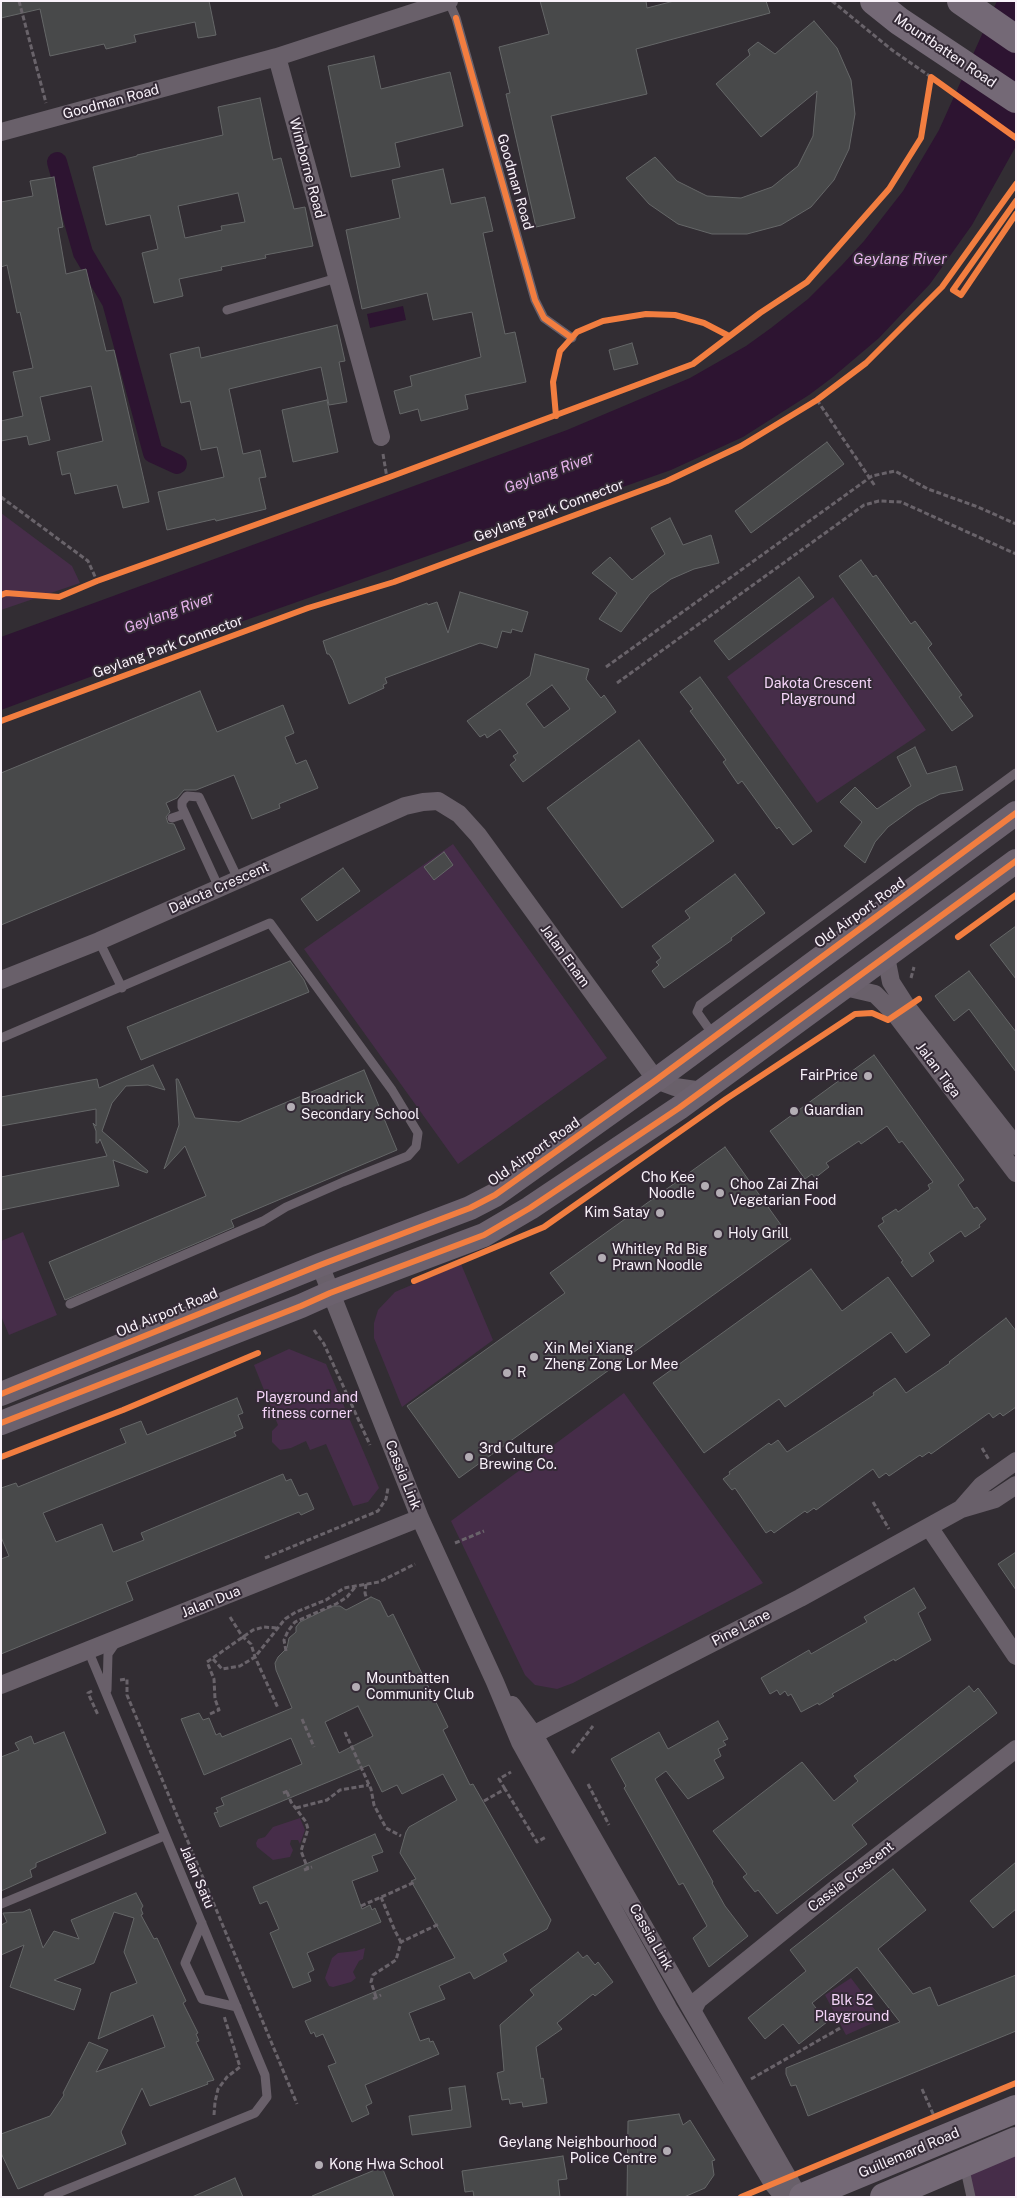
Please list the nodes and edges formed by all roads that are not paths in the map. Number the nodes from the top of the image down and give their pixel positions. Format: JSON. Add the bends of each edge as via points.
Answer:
{"nodes":[{"id":1,"x":874,"y":1,"type":"edge"},
{"id":2,"x":449,"y":2,"type":"edge"},
{"id":3,"x":962,"y":2,"type":"edge"},
{"id":4,"x":1016,"y":39,"type":"edge"},
{"id":5,"x":277,"y":57,"type":"junction"},
{"id":6,"x":1016,"y":99,"type":"edge"},
{"id":7,"x":1,"y":132,"type":"edge"},
{"id":8,"x":337,"y":278,"type":"junction"},
{"id":9,"x":227,"y":310,"type":"dead end"},
{"id":10,"x":572,"y":338,"type":"dead end"},
{"id":11,"x":381,"y":437,"type":"road end"},
{"id":12,"x":1016,"y":773,"type":"edge"},
{"id":13,"x":438,"y":801,"type":"joint"},
{"id":14,"x":1016,"y":813,"type":"edge"},
{"id":15,"x":184,"y":814,"type":"junction"},
{"id":16,"x":172,"y":818,"type":"dead end"},
{"id":17,"x":1016,"y":861,"type":"edge"},
{"id":18,"x":238,"y":879,"type":"junction"},
{"id":19,"x":219,"y":888,"type":"junction"},
{"id":20,"x":99,"y":941,"type":"junction"},
{"id":21,"x":886,"y":957,"type":"junction"},
{"id":22,"x":1,"y":980,"type":"edge"},
{"id":23,"x":122,"y":988,"type":"junction"},
{"id":24,"x":844,"y":988,"type":"junction"},
{"id":25,"x":715,"y":1037,"type":"junction"},
{"id":26,"x":1,"y":1038,"type":"edge"},
{"id":27,"x":656,"y":1080,"type":"junction"},
{"id":28,"x":702,"y":1091,"type":"junction"},
{"id":29,"x":1016,"y":1146,"type":"edge"},
{"id":30,"x":1013,"y":1165,"type":"edge"},
{"id":31,"x":320,"y":1265,"type":"junction"},
{"id":32,"x":330,"y":1293,"type":"junction"},
{"id":33,"x":70,"y":1304,"type":"dead end"},
{"id":34,"x":1,"y":1394,"type":"edge"},
{"id":35,"x":1,"y":1423,"type":"edge"},
{"id":36,"x":1016,"y":1461,"type":"edge"},
{"id":37,"x":1016,"y":1484,"type":"edge"},
{"id":38,"x":961,"y":1509,"type":"junction"},
{"id":39,"x":420,"y":1518,"type":"junction"},
{"id":40,"x":929,"y":1526,"type":"junction"},
{"id":41,"x":121,"y":1637,"type":"junction"},
{"id":42,"x":88,"y":1650,"type":"junction"},
{"id":43,"x":1016,"y":1656,"type":"edge"},
{"id":44,"x":1,"y":1685,"type":"edge"},
{"id":45,"x":107,"y":1697,"type":"junction"},
{"id":46,"x":527,"y":1738,"type":"junction"},
{"id":47,"x":1016,"y":1749,"type":"edge"},
{"id":48,"x":164,"y":1836,"type":"junction"},
{"id":49,"x":1,"y":1904,"type":"edge"},
{"id":50,"x":202,"y":1923,"type":"junction"},
{"id":51,"x":237,"y":2007,"type":"junction"},
{"id":52,"x":693,"y":2010,"type":"junction"},
{"id":53,"x":1016,"y":2108,"type":"edge"},
{"id":54,"x":1016,"y":2141,"type":"edge"},
{"id":55,"x":963,"y":2163,"type":"junction"},
{"id":56,"x":895,"y":2195,"type":"edge"},
{"id":57,"x":48,"y":2197,"type":"edge"},
{"id":58,"x":784,"y":2197,"type":"edge"},
{"id":59,"x":801,"y":2197,"type":"edge"},
{"id":60,"x":971,"y":2197,"type":"edge"}],
"edges":[{"from":1,"to":6,"type":"main road","name":"Mountbatten Road"},
{"from":2,"to":5,"type":"street","name":"Goodman Road"},
{"from":2,"to":10,"type":"lane","name":"Goodman Road","via":[[535,300],[544,318]]},
{"from":3,"to":4,"type":"main road"},
{"from":5,"to":7,"type":"street","name":"Goodman Road"},
{"from":5,"to":8,"type":"street","name":"Wimborne Road"},
{"from":8,"to":9,"type":"lane"},
{"from":8,"to":11,"type":"street","name":"Wimborne Road"},
{"from":12,"to":25,"type":"lane","via":[[700,1005],[697,1012]]},
{"from":13,"to":18,"type":"street","name":"Dakota Crescent","via":[[405,806]]},
{"from":13,"to":27,"type":"street","name":"Jalan Enam","via":[[459,814],[478,835]]},
{"from":14,"to":25,"type":"main road","name":"Old Airport Road"},
{"from":15,"to":16,"type":"lane"},
{"from":15,"to":18,"type":"lane","via":[[182,802],[187,796],[199,797]]},
{"from":15,"to":19,"type":"lane"},
{"from":17,"to":21,"type":"main road"},
{"from":18,"to":19,"type":"street","name":"Dakota Crescent"},
{"from":19,"to":20,"type":"street","name":"Dakota Crescent"},
{"from":20,"to":22,"type":"street","name":"Dakota Crescent"},
{"from":20,"to":23,"type":"lane"},
{"from":21,"to":24,"type":"main road"},
{"from":21,"to":29,"type":"street","name":"Jalan Tiga","via":[[891,982],[907,1007]]},
{"from":23,"to":26,"type":"lane"},
{"from":23,"to":33,"type":"lane","via":[[270,923],[392,1090],[418,1133],[416,1147],[408,1156]]},
{"from":24,"to":28,"type":"main road"},
{"from":24,"to":30,"type":"street","name":"Jalan Tiga","via":[[875,994],[896,1015]]},
{"from":25,"to":27,"type":"main road","name":"Old Airport Road"},
{"from":27,"to":28,"type":"street"},
{"from":27,"to":31,"type":"main road","name":"Old Airport Road","via":[[495,1196]]},
{"from":28,"to":32,"type":"main road","via":[[530,1208],[484,1235]]},
{"from":31,"to":32,"type":"street","name":"Cassia Link"},
{"from":31,"to":34,"type":"main road","name":"Old Airport Road"},
{"from":32,"to":35,"type":"main road"},
{"from":32,"to":39,"type":"street","name":"Cassia Link"},
{"from":36,"to":38,"type":"street","name":"Pine Lane","via":[[982,1485]]},
{"from":37,"to":38,"type":"street","name":"Pine Lane","via":[[995,1499]]},
{"from":38,"to":40,"type":"street","name":"Pine Lane"},
{"from":39,"to":41,"type":"street","name":"Jalan Dua"},
{"from":39,"to":46,"type":"street","name":"Cassia Link","via":[[495,1682]]},
{"from":40,"to":43,"type":"street"},
{"from":40,"to":46,"type":"street","name":"Pine Lane","via":[[800,1598]]},
{"from":41,"to":42,"type":"street","name":"Jalan Dua"},
{"from":41,"to":45,"type":"lane","via":[[108,1654]]},
{"from":42,"to":44,"type":"street","name":"Jalan Dua"},
{"from":42,"to":45,"type":"lane","name":"Jalan Satu"},
{"from":45,"to":48,"type":"lane","name":"Jalan Satu"},
{"from":46,"to":52,"type":"street","name":"Cassia Link"},
{"from":46,"to":58,"type":"street","name":"Cassia Link","via":[[668,2008],[773,2184]]},
{"from":47,"to":52,"type":"street","name":"Cassia Crescent","via":[[835,1889],[698,2000]]},
{"from":48,"to":49,"type":"lane"},
{"from":48,"to":50,"type":"lane","name":"Jalan Satu"},
{"from":50,"to":51,"type":"lane","name":"Jalan Satu"},
{"from":50,"to":51,"type":"lane","via":[[185,1963],[202,1999]]},
{"from":51,"to":57,"type":"lane","name":"Jalan Satu","via":[[265,2075],[267,2097],[255,2113]]},
{"from":52,"to":59,"type":"street","name":"Cassia Link"},
{"from":53,"to":59,"type":"main road","name":"Guillemard Road"},
{"from":54,"to":55,"type":"main road"},
{"from":55,"to":56,"type":"main road"},
{"from":55,"to":60,"type":"lane"}]}
